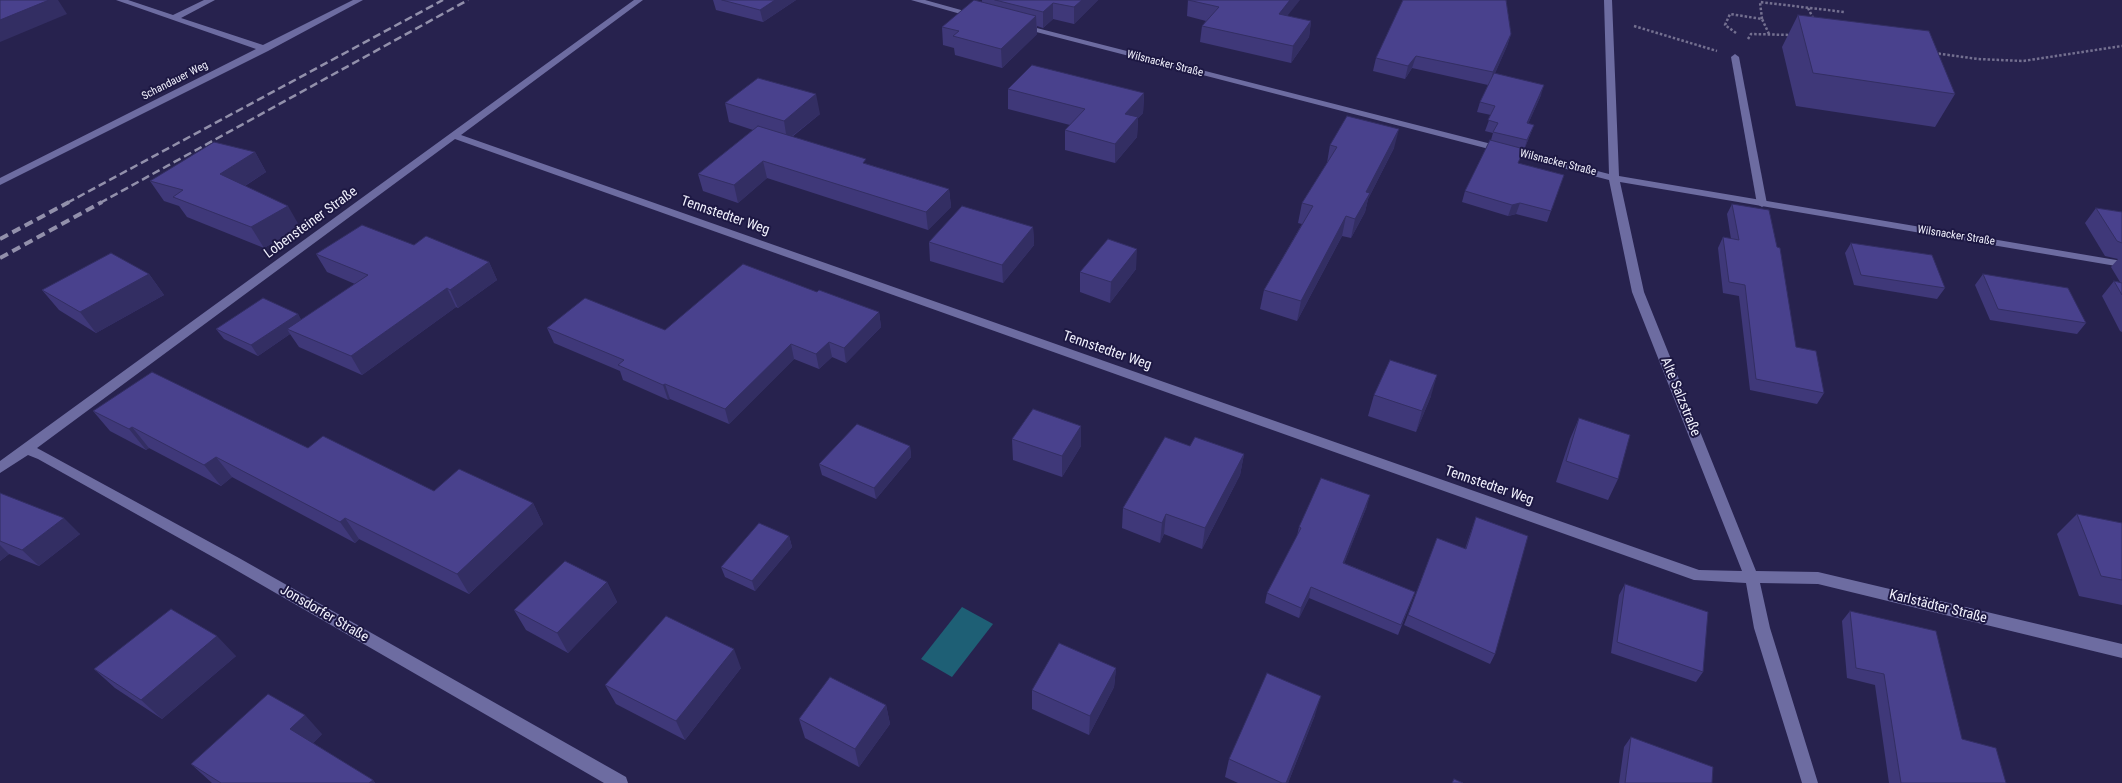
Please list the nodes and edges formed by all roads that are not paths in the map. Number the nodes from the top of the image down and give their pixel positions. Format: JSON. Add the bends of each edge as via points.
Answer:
{"nodes":[{"id":1,"x":120,"y":0,"type":"edge"},
{"id":2,"x":211,"y":0,"type":"edge"},
{"id":3,"x":359,"y":0,"type":"edge"},
{"id":4,"x":639,"y":0,"type":"edge"},
{"id":5,"x":915,"y":0,"type":"edge"},
{"id":6,"x":1608,"y":0,"type":"edge"},
{"id":7,"x":982,"y":17,"type":"edge"},
{"id":8,"x":172,"y":18,"type":"junction"},
{"id":9,"x":1010,"y":24,"type":"edge"},
{"id":10,"x":265,"y":49,"type":"junction"},
{"id":11,"x":1735,"y":57,"type":"road end"},
{"id":12,"x":455,"y":136,"type":"junction"},
{"id":13,"x":1614,"y":178,"type":"junction"},
{"id":14,"x":0,"y":182,"type":"edge"},
{"id":15,"x":1762,"y":204,"type":"junction"},
{"id":16,"x":2122,"y":264,"type":"edge"},
{"id":17,"x":26,"y":449,"type":"junction"},
{"id":18,"x":0,"y":468,"type":"edge"},
{"id":19,"x":1752,"y":578,"type":"junction"},
{"id":20,"x":2122,"y":651,"type":"edge"},
{"id":21,"x":620,"y":783,"type":"edge"},
{"id":22,"x":1810,"y":783,"type":"edge"}],
"edges":[{"from":1,"to":8,"type":"street"},
{"from":2,"to":8,"type":"street"},
{"from":3,"to":10,"type":"street","name":"Schandauer Weg"},
{"from":4,"to":12,"type":"street","name":"Lobensteiner Straße"},
{"from":5,"to":7,"type":"street"},
{"from":6,"to":13,"type":"street","name":"Alte Salzstraße"},
{"from":8,"to":10,"type":"street"},
{"from":9,"to":13,"type":"street","name":"Wilsnacker Straße"},
{"from":10,"to":14,"type":"street","name":"Schandauer Weg"},
{"from":11,"to":15,"type":"street"},
{"from":12,"to":17,"type":"street","name":"Lobensteiner Straße"},
{"from":12,"to":19,"type":"street","name":"Tennstedter Weg","via":[[1699,576]]},
{"from":13,"to":15,"type":"street","name":"Wilsnacker Straße"},
{"from":13,"to":19,"type":"street","name":"Alte Salzstraße","via":[[1638,292]]},
{"from":15,"to":16,"type":"street","name":"Wilsnacker Straße"},
{"from":17,"to":18,"type":"street","name":"Lobensteiner Straße"},
{"from":17,"to":21,"type":"street","name":"Jonsdorfer Straße","via":[[234,562]]},
{"from":19,"to":20,"type":"street","name":"Karlstädter Straße","via":[[1818,578]]},
{"from":19,"to":22,"type":"street","name":"Alte Salzstraße","via":[[1762,628]]}]}
